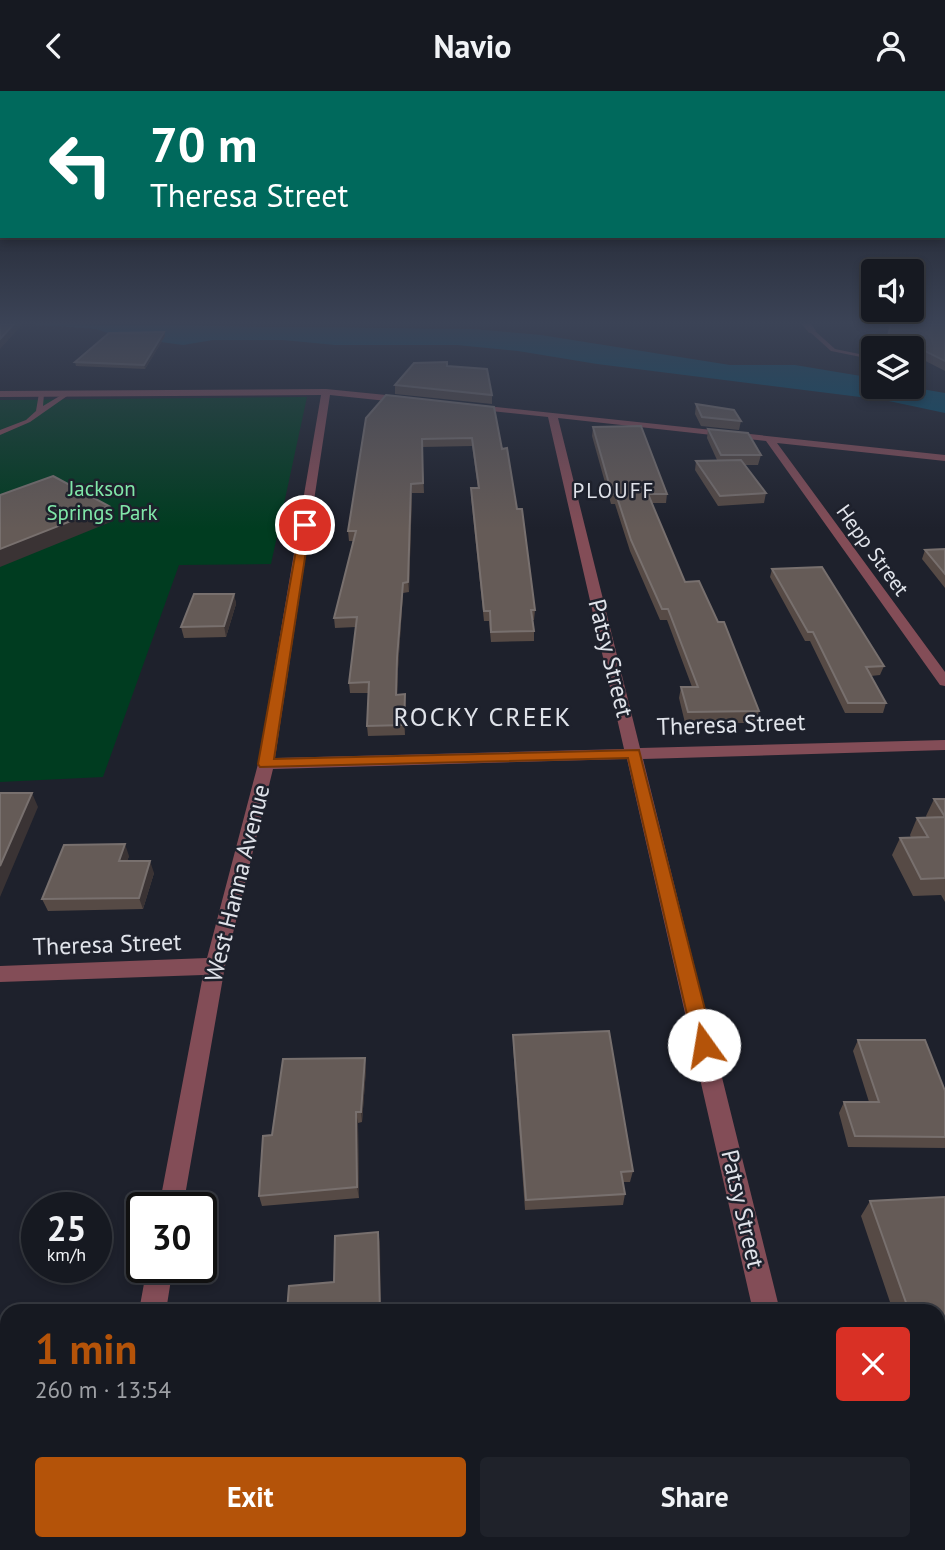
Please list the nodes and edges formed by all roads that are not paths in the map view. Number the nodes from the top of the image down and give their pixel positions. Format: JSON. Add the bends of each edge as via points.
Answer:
{"nodes":[{"id":1,"x":304,"y":392,"type":"edge"},
{"id":2,"x":326,"y":392,"type":"joint"},
{"id":3,"x":68,"y":393,"type":"junction"},
{"id":4,"x":0,"y":394,"type":"edge"},
{"id":5,"x":41,"y":394,"type":"junction"},
{"id":6,"x":419,"y":401,"type":"edge"},
{"id":7,"x":459,"y":405,"type":"edge"},
{"id":8,"x":39,"y":412,"type":"junction"},
{"id":9,"x":551,"y":414,"type":"junction"},
{"id":10,"x":0,"y":433,"type":"edge"},
{"id":11,"x":771,"y":441,"type":"junction"},
{"id":12,"x":945,"y":459,"type":"edge"},
{"id":13,"x":945,"y":682,"type":"edge"},
{"id":14,"x":945,"y":745,"type":"edge"},
{"id":15,"x":634,"y":753,"type":"junction"},
{"id":16,"x":266,"y":764,"type":"junction"},
{"id":17,"x":215,"y":966,"type":"junction"},
{"id":18,"x":0,"y":974,"type":"edge"},
{"id":19,"x":174,"y":1192,"type":"edge"},
{"id":20,"x":157,"y":1283,"type":"edge"},
{"id":21,"x":153,"y":1304,"type":"edge"},
{"id":22,"x":765,"y":1304,"type":"edge"}],
"edges":[{"from":1,"to":3,"type":"street"},
{"from":2,"to":6,"type":"street"},
{"from":2,"to":16,"type":"street","name":"West Hanna Avenue"},
{"from":3,"to":5,"type":"street"},
{"from":3,"to":8,"type":"lane"},
{"from":4,"to":5,"type":"street"},
{"from":5,"to":8,"type":"lane"},
{"from":7,"to":9,"type":"street"},
{"from":8,"to":10,"type":"lane"},
{"from":9,"to":11,"type":"street"},
{"from":9,"to":15,"type":"street","name":"Patsy Street"},
{"from":11,"to":12,"type":"street"},
{"from":11,"to":13,"type":"street","name":"Hepp Street"},
{"from":14,"to":15,"type":"street","name":"Theresa Street"},
{"from":15,"to":16,"type":"street","name":"Theresa Street"},
{"from":15,"to":22,"type":"street","name":"Patsy Street"},
{"from":16,"to":17,"type":"street","name":"West Hanna Avenue"},
{"from":17,"to":18,"type":"street","name":"Theresa Street"},
{"from":17,"to":19,"type":"street","name":"West Hanna Avenue"},
{"from":20,"to":21,"type":"street"}]}
